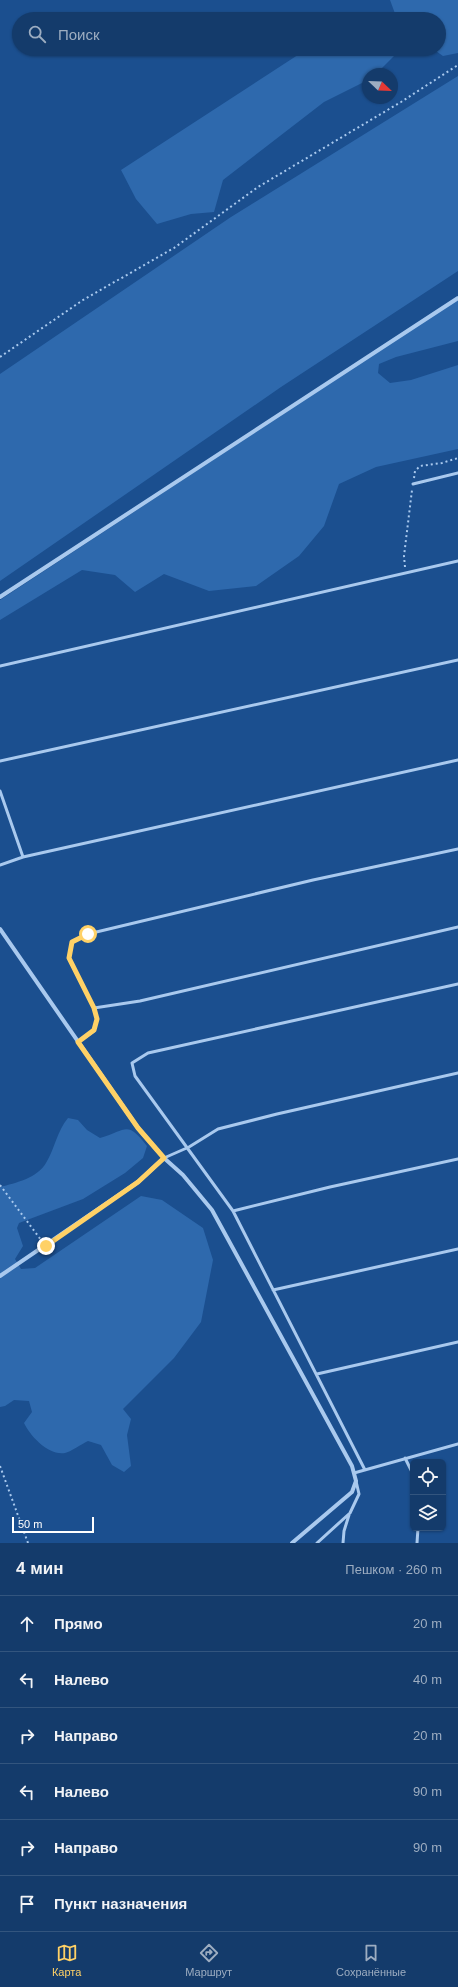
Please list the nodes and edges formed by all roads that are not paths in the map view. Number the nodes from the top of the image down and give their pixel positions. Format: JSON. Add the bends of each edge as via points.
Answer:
{"nodes":[{"id":1,"x":458,"y":298,"type":"edge"},
{"id":2,"x":458,"y":473,"type":"edge"},
{"id":3,"x":413,"y":484,"type":"road end"},
{"id":4,"x":458,"y":561,"type":"edge"},
{"id":5,"x":0,"y":597,"type":"edge"},
{"id":6,"x":458,"y":660,"type":"edge"},
{"id":7,"x":0,"y":666,"type":"edge"},
{"id":8,"x":458,"y":760,"type":"edge"},
{"id":9,"x":0,"y":761,"type":"edge"},
{"id":10,"x":0,"y":791,"type":"edge"},
{"id":11,"x":458,"y":849,"type":"edge"},
{"id":12,"x":23,"y":857,"type":"junction"},
{"id":13,"x":0,"y":865,"type":"edge"},
{"id":14,"x":458,"y":927,"type":"edge"},
{"id":15,"x":0,"y":929,"type":"edge"},
{"id":16,"x":458,"y":984,"type":"edge"},
{"id":17,"x":94,"y":1008,"type":"junction"},
{"id":18,"x":78,"y":1042,"type":"junction"},
{"id":19,"x":458,"y":1073,"type":"edge"},
{"id":20,"x":189,"y":1147,"type":"junction"},
{"id":21,"x":164,"y":1158,"type":"junction"},
{"id":22,"x":458,"y":1160,"type":"edge"},
{"id":23,"x":233,"y":1211,"type":"junction"},
{"id":24,"x":458,"y":1248,"type":"edge"},
{"id":25,"x":0,"y":1276,"type":"edge"},
{"id":26,"x":273,"y":1290,"type":"junction"},
{"id":27,"x":458,"y":1342,"type":"edge"},
{"id":28,"x":317,"y":1374,"type":"junction"},
{"id":29,"x":458,"y":1444,"type":"edge"},
{"id":30,"x":406,"y":1458,"type":"junction"},
{"id":31,"x":410,"y":1467,"type":"edge"},
{"id":32,"x":365,"y":1470,"type":"junction"},
{"id":33,"x":354,"y":1473,"type":"junction"},
{"id":34,"x":356,"y":1481,"type":"junction"},
{"id":35,"x":350,"y":1513,"type":"junction"},
{"id":36,"x":418,"y":1531,"type":"edge"},
{"id":37,"x":292,"y":1543,"type":"edge"},
{"id":38,"x":317,"y":1543,"type":"edge"},
{"id":39,"x":343,"y":1543,"type":"edge"},
{"id":40,"x":416,"y":1543,"type":"edge"}],
"edges":[{"from":1,"to":5,"type":"street"},
{"from":2,"to":3,"type":"lane"},
{"from":4,"to":7,"type":"lane"},
{"from":6,"to":9,"type":"lane"},
{"from":8,"to":12,"type":"lane"},
{"from":10,"to":12,"type":"lane"},
{"from":11,"to":17,"type":"lane","via":[[313,880],[88,934],[72,942],[69,958]]},
{"from":12,"to":13,"type":"lane"},
{"from":14,"to":17,"type":"lane","via":[[140,1001]]},
{"from":15,"to":18,"type":"street"},
{"from":16,"to":20,"type":"lane","via":[[148,1053],[132,1063],[135,1076]]},
{"from":17,"to":18,"type":"lane","via":[[97,1019],[94,1030]]},
{"from":18,"to":21,"type":"street","via":[[138,1128]]},
{"from":19,"to":20,"type":"lane","via":[[218,1129]]},
{"from":20,"to":21,"type":"lane"},
{"from":20,"to":23,"type":"lane"},
{"from":21,"to":25,"type":"street","via":[[138,1182]]},
{"from":21,"to":33,"type":"street","via":[[183,1175],[212,1210]]},
{"from":22,"to":23,"type":"lane"},
{"from":23,"to":26,"type":"lane"},
{"from":24,"to":26,"type":"lane"},
{"from":26,"to":28,"type":"lane"},
{"from":27,"to":28,"type":"lane"},
{"from":28,"to":32,"type":"lane"},
{"from":29,"to":30,"type":"lane"},
{"from":30,"to":31,"type":"lane"},
{"from":30,"to":32,"type":"lane"},
{"from":32,"to":33,"type":"lane"},
{"from":33,"to":34,"type":"street"},
{"from":34,"to":35,"type":"lane","via":[[359,1494]]},
{"from":34,"to":37,"type":"street","via":[[352,1492]]},
{"from":35,"to":38,"type":"lane"},
{"from":35,"to":39,"type":"lane"},
{"from":36,"to":40,"type":"lane"}]}
